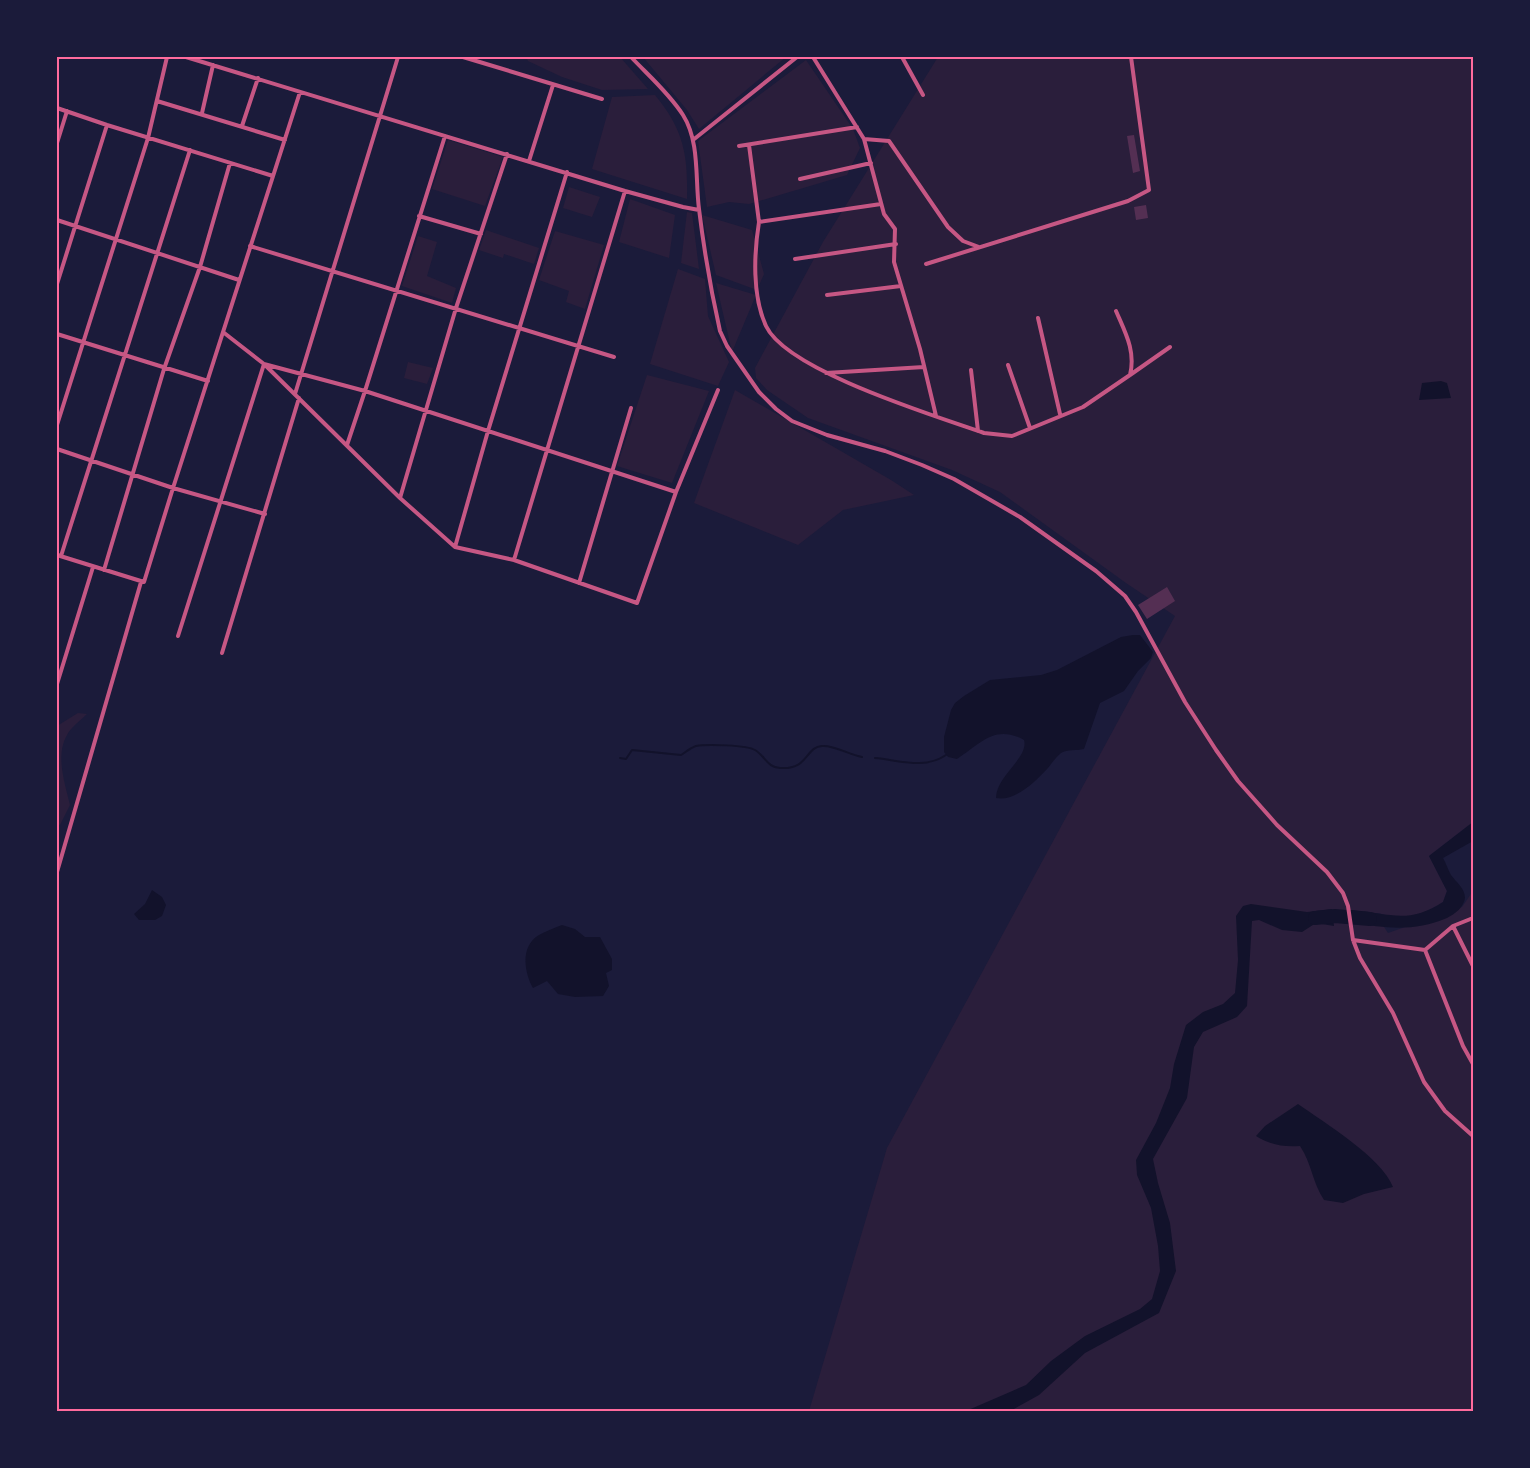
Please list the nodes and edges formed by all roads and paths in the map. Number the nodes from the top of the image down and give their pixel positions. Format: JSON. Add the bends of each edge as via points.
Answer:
{"nodes":[{"id":1,"x":167,"y":57,"type":"edge"},
{"id":2,"x":186,"y":57,"type":"edge"},
{"id":3,"x":398,"y":57,"type":"edge"},
{"id":4,"x":463,"y":57,"type":"edge"},
{"id":5,"x":496,"y":57,"type":"edge"},
{"id":6,"x":631,"y":57,"type":"edge"},
{"id":7,"x":797,"y":57,"type":"edge"},
{"id":8,"x":813,"y":57,"type":"edge"},
{"id":9,"x":902,"y":57,"type":"edge"},
{"id":10,"x":1131,"y":57,"type":"edge"},
{"id":11,"x":213,"y":65,"type":"junction"},
{"id":12,"x":493,"y":65,"type":"junction"},
{"id":13,"x":258,"y":78,"type":"junction"},
{"id":14,"x":554,"y":85,"type":"junction"},
{"id":15,"x":300,"y":92,"type":"junction"},
{"id":16,"x":923,"y":95,"type":"dead end"},
{"id":17,"x":602,"y":99,"type":"dead end"},
{"id":18,"x":157,"y":100,"type":"junction"},
{"id":19,"x":57,"y":108,"type":"edge"},
{"id":20,"x":67,"y":111,"type":"junction"},
{"id":21,"x":202,"y":113,"type":"junction"},
{"id":22,"x":380,"y":116,"type":"junction"},
{"id":23,"x":107,"y":125,"type":"junction"},
{"id":24,"x":242,"y":126,"type":"junction"},
{"id":25,"x":857,"y":127,"type":"junction"},
{"id":26,"x":445,"y":136,"type":"junction"},
{"id":27,"x":148,"y":138,"type":"junction"},
{"id":28,"x":864,"y":139,"type":"junction"},
{"id":29,"x":285,"y":140,"type":"junction"},
{"id":30,"x":693,"y":140,"type":"junction"},
{"id":31,"x":57,"y":144,"type":"edge"},
{"id":32,"x":748,"y":145,"type":"junction"},
{"id":33,"x":739,"y":146,"type":"dead end"},
{"id":34,"x":190,"y":150,"type":"junction"},
{"id":35,"x":507,"y":154,"type":"junction"},
{"id":36,"x":529,"y":161,"type":"junction"},
{"id":37,"x":230,"y":163,"type":"junction"},
{"id":38,"x":871,"y":163,"type":"junction"},
{"id":39,"x":567,"y":172,"type":"junction"},
{"id":40,"x":273,"y":176,"type":"junction"},
{"id":41,"x":800,"y":179,"type":"dead end"},
{"id":42,"x":625,"y":191,"type":"junction"},
{"id":43,"x":881,"y":204,"type":"junction"},
{"id":44,"x":699,"y":210,"type":"junction"},
{"id":45,"x":419,"y":216,"type":"junction"},
{"id":46,"x":57,"y":220,"type":"edge"},
{"id":47,"x":759,"y":222,"type":"junction"},
{"id":48,"x":75,"y":226,"type":"junction"},
{"id":49,"x":481,"y":234,"type":"junction"},
{"id":50,"x":116,"y":239,"type":"junction"},
{"id":51,"x":896,"y":244,"type":"junction"},
{"id":52,"x":250,"y":246,"type":"junction"},
{"id":53,"x":980,"y":247,"type":"junction"},
{"id":54,"x":157,"y":252,"type":"junction"},
{"id":55,"x":795,"y":258,"type":"dead end"},
{"id":56,"x":926,"y":264,"type":"dead end"},
{"id":57,"x":200,"y":267,"type":"junction"},
{"id":58,"x":332,"y":271,"type":"junction"},
{"id":59,"x":239,"y":280,"type":"junction"},
{"id":60,"x":57,"y":284,"type":"edge"},
{"id":61,"x":901,"y":286,"type":"junction"},
{"id":62,"x":396,"y":290,"type":"junction"},
{"id":63,"x":827,"y":295,"type":"dead end"},
{"id":64,"x":456,"y":308,"type":"junction"},
{"id":65,"x":1116,"y":311,"type":"dead end"},
{"id":66,"x":1038,"y":318,"type":"dead end"},
{"id":67,"x":519,"y":329,"type":"junction"},
{"id":68,"x":223,"y":332,"type":"junction"},
{"id":69,"x":57,"y":334,"type":"edge"},
{"id":70,"x":84,"y":343,"type":"junction"},
{"id":71,"x":579,"y":346,"type":"junction"},
{"id":72,"x":1170,"y":347,"type":"dead end"},
{"id":73,"x":125,"y":357,"type":"junction"},
{"id":74,"x":614,"y":357,"type":"dead end"},
{"id":75,"x":264,"y":364,"type":"junction"},
{"id":76,"x":1008,"y":365,"type":"dead end"},
{"id":77,"x":924,"y":366,"type":"junction"},
{"id":78,"x":164,"y":369,"type":"junction"},
{"id":79,"x":971,"y":370,"type":"dead end"},
{"id":80,"x":302,"y":373,"type":"junction"},
{"id":81,"x":825,"y":374,"type":"junction"},
{"id":82,"x":1130,"y":375,"type":"junction"},
{"id":83,"x":208,"y":381,"type":"junction"},
{"id":84,"x":718,"y":390,"type":"dead end"},
{"id":85,"x":365,"y":391,"type":"junction"},
{"id":86,"x":295,"y":394,"type":"junction"},
{"id":87,"x":299,"y":398,"type":"junction"},
{"id":88,"x":631,"y":408,"type":"dead end"},
{"id":89,"x":426,"y":411,"type":"junction"},
{"id":90,"x":1060,"y":414,"type":"junction"},
{"id":91,"x":936,"y":417,"type":"junction"},
{"id":92,"x":57,"y":425,"type":"edge"},
{"id":93,"x":1030,"y":428,"type":"junction"},
{"id":94,"x":488,"y":431,"type":"junction"},
{"id":95,"x":978,"y":431,"type":"junction"},
{"id":96,"x":347,"y":445,"type":"junction"},
{"id":97,"x":57,"y":449,"type":"edge"},
{"id":98,"x":546,"y":450,"type":"junction"},
{"id":99,"x":91,"y":461,"type":"junction"},
{"id":100,"x":611,"y":471,"type":"junction"},
{"id":101,"x":134,"y":475,"type":"junction"},
{"id":102,"x":173,"y":488,"type":"junction"},
{"id":103,"x":676,"y":492,"type":"junction"},
{"id":104,"x":400,"y":498,"type":"junction"},
{"id":105,"x":222,"y":503,"type":"junction"},
{"id":106,"x":265,"y":514,"type":"junction"},
{"id":107,"x":455,"y":547,"type":"junction"},
{"id":108,"x":59,"y":555,"type":"edge"},
{"id":109,"x":514,"y":560,"type":"junction"},
{"id":110,"x":93,"y":567,"type":"junction"},
{"id":111,"x":104,"y":570,"type":"junction"},
{"id":112,"x":143,"y":582,"type":"junction"},
{"id":113,"x":579,"y":583,"type":"junction"},
{"id":114,"x":178,"y":636,"type":"dead end"},
{"id":115,"x":222,"y":653,"type":"dead end"},
{"id":116,"x":57,"y":684,"type":"edge"},
{"id":117,"x":57,"y":872,"type":"edge"},
{"id":118,"x":1473,"y":918,"type":"edge"},
{"id":119,"x":1453,"y":926,"type":"junction"},
{"id":120,"x":1353,"y":940,"type":"junction"},
{"id":121,"x":1425,"y":950,"type":"junction"},
{"id":122,"x":1473,"y":966,"type":"edge"},
{"id":123,"x":1473,"y":1064,"type":"edge"},
{"id":124,"x":1473,"y":1136,"type":"edge"}],
"edges":[{"from":1,"to":18,"type":"street"},
{"from":2,"to":11,"type":"street"},
{"from":3,"to":22,"type":"street"},
{"from":4,"to":12,"type":"street"},
{"from":5,"to":12,"type":"street"},
{"from":6,"to":30,"type":"street","via":[[683,115]]},
{"from":7,"to":30,"type":"street"},
{"from":8,"to":25,"type":"street"},
{"from":9,"to":16,"type":"street"},
{"from":10,"to":53,"type":"street","via":[[1149,190],[1128,201]]},
{"from":11,"to":13,"type":"street"},
{"from":11,"to":21,"type":"street"},
{"from":12,"to":14,"type":"street"},
{"from":13,"to":15,"type":"street"},
{"from":13,"to":24,"type":"street"},
{"from":14,"to":17,"type":"street"},
{"from":14,"to":36,"type":"street"},
{"from":15,"to":22,"type":"street"},
{"from":15,"to":29,"type":"street"},
{"from":18,"to":21,"type":"street"},
{"from":18,"to":27,"type":"street"},
{"from":19,"to":20,"type":"street"},
{"from":20,"to":23,"type":"street"},
{"from":20,"to":31,"type":"street"},
{"from":21,"to":24,"type":"street"},
{"from":22,"to":26,"type":"street"},
{"from":22,"to":58,"type":"street"},
{"from":23,"to":27,"type":"street"},
{"from":23,"to":48,"type":"street"},
{"from":24,"to":29,"type":"street"},
{"from":25,"to":28,"type":"street"},
{"from":25,"to":32,"type":"street"},
{"from":26,"to":35,"type":"street"},
{"from":26,"to":45,"type":"street"},
{"from":27,"to":34,"type":"street"},
{"from":27,"to":50,"type":"street"},
{"from":28,"to":38,"type":"street"},
{"from":28,"to":53,"type":"street","via":[[889,141],[948,227],[963,241]]},
{"from":29,"to":40,"type":"street"},
{"from":30,"to":44,"type":"street"},
{"from":32,"to":33,"type":"street"},
{"from":32,"to":47,"type":"street"},
{"from":34,"to":37,"type":"street"},
{"from":34,"to":54,"type":"street"},
{"from":35,"to":36,"type":"street"},
{"from":35,"to":49,"type":"street"},
{"from":36,"to":39,"type":"street"},
{"from":37,"to":40,"type":"street"},
{"from":37,"to":57,"type":"street"},
{"from":38,"to":41,"type":"street"},
{"from":38,"to":43,"type":"street"},
{"from":39,"to":42,"type":"street"},
{"from":39,"to":67,"type":"street"},
{"from":40,"to":52,"type":"street"},
{"from":42,"to":44,"type":"street"},
{"from":42,"to":71,"type":"street"},
{"from":43,"to":47,"type":"street"},
{"from":43,"to":51,"type":"street","via":[[895,229]]},
{"from":44,"to":120,"type":"street","via":[[720,332],[759,392],[776,409],[806,428],[922,465],[994,501],[1116,587],[1136,612],[1170,677],[1238,780],[1338,885],[1346,900]]},
{"from":45,"to":49,"type":"street"},
{"from":45,"to":62,"type":"street"},
{"from":46,"to":48,"type":"street"},
{"from":47,"to":81,"type":"street","via":[[754,252],[766,328],[783,346]]},
{"from":48,"to":50,"type":"street"},
{"from":48,"to":60,"type":"street"},
{"from":49,"to":64,"type":"street"},
{"from":50,"to":54,"type":"street"},
{"from":50,"to":70,"type":"street"},
{"from":51,"to":55,"type":"street"},
{"from":51,"to":61,"type":"street","via":[[894,262]]},
{"from":52,"to":58,"type":"street"},
{"from":52,"to":59,"type":"street"},
{"from":53,"to":56,"type":"street"},
{"from":54,"to":57,"type":"street"},
{"from":54,"to":73,"type":"street"},
{"from":57,"to":59,"type":"street"},
{"from":57,"to":78,"type":"street"},
{"from":58,"to":62,"type":"street"},
{"from":58,"to":80,"type":"street"},
{"from":59,"to":68,"type":"street"},
{"from":61,"to":63,"type":"street"},
{"from":61,"to":77,"type":"street"},
{"from":62,"to":64,"type":"street"},
{"from":62,"to":85,"type":"street"},
{"from":64,"to":67,"type":"street"},
{"from":64,"to":89,"type":"street"},
{"from":65,"to":82,"type":"street","via":[[1131,349]]},
{"from":66,"to":90,"type":"street"},
{"from":67,"to":71,"type":"street"},
{"from":67,"to":94,"type":"street"},
{"from":68,"to":75,"type":"street"},
{"from":68,"to":83,"type":"street"},
{"from":69,"to":70,"type":"street"},
{"from":70,"to":73,"type":"street"},
{"from":70,"to":92,"type":"street"},
{"from":71,"to":74,"type":"street"},
{"from":71,"to":98,"type":"street"},
{"from":72,"to":82,"type":"street"},
{"from":73,"to":78,"type":"street"},
{"from":73,"to":99,"type":"street"},
{"from":75,"to":80,"type":"street"},
{"from":75,"to":86,"type":"street"},
{"from":75,"to":105,"type":"street"},
{"from":76,"to":93,"type":"street"},
{"from":77,"to":81,"type":"street"},
{"from":77,"to":91,"type":"street"},
{"from":78,"to":83,"type":"street"},
{"from":78,"to":101,"type":"street"},
{"from":79,"to":95,"type":"street"},
{"from":80,"to":85,"type":"street"},
{"from":80,"to":86,"type":"street"},
{"from":81,"to":91,"type":"street"},
{"from":82,"to":90,"type":"street","via":[[1083,407]]},
{"from":83,"to":102,"type":"street"},
{"from":84,"to":103,"type":"street"},
{"from":85,"to":89,"type":"street"},
{"from":85,"to":96,"type":"street"},
{"from":86,"to":87,"type":"street"},
{"from":87,"to":96,"type":"street"},
{"from":87,"to":106,"type":"street"},
{"from":88,"to":100,"type":"street"},
{"from":89,"to":94,"type":"street"},
{"from":89,"to":104,"type":"street"},
{"from":90,"to":93,"type":"street"},
{"from":91,"to":95,"type":"street"},
{"from":93,"to":95,"type":"street","via":[[1012,436]]},
{"from":94,"to":98,"type":"street"},
{"from":94,"to":107,"type":"street"},
{"from":96,"to":104,"type":"street"},
{"from":97,"to":99,"type":"street"},
{"from":98,"to":100,"type":"street"},
{"from":98,"to":109,"type":"street"},
{"from":99,"to":101,"type":"street"},
{"from":99,"to":108,"type":"street"},
{"from":100,"to":103,"type":"street"},
{"from":100,"to":113,"type":"street"},
{"from":101,"to":102,"type":"street"},
{"from":101,"to":111,"type":"street"},
{"from":102,"to":105,"type":"street"},
{"from":102,"to":112,"type":"street"},
{"from":103,"to":113,"type":"street","via":[[637,603]]},
{"from":104,"to":107,"type":"street"},
{"from":105,"to":106,"type":"street"},
{"from":105,"to":114,"type":"street"},
{"from":106,"to":115,"type":"street"},
{"from":107,"to":109,"type":"street"},
{"from":108,"to":110,"type":"street"},
{"from":109,"to":113,"type":"street"},
{"from":110,"to":111,"type":"street"},
{"from":110,"to":116,"type":"street"},
{"from":111,"to":112,"type":"street"},
{"from":112,"to":117,"type":"street"},
{"from":118,"to":119,"type":"street"},
{"from":119,"to":121,"type":"street"},
{"from":119,"to":122,"type":"street"},
{"from":120,"to":121,"type":"street"},
{"from":120,"to":124,"type":"street","via":[[1393,1013],[1424,1082],[1445,1111]]},
{"from":121,"to":123,"type":"street"}]}
